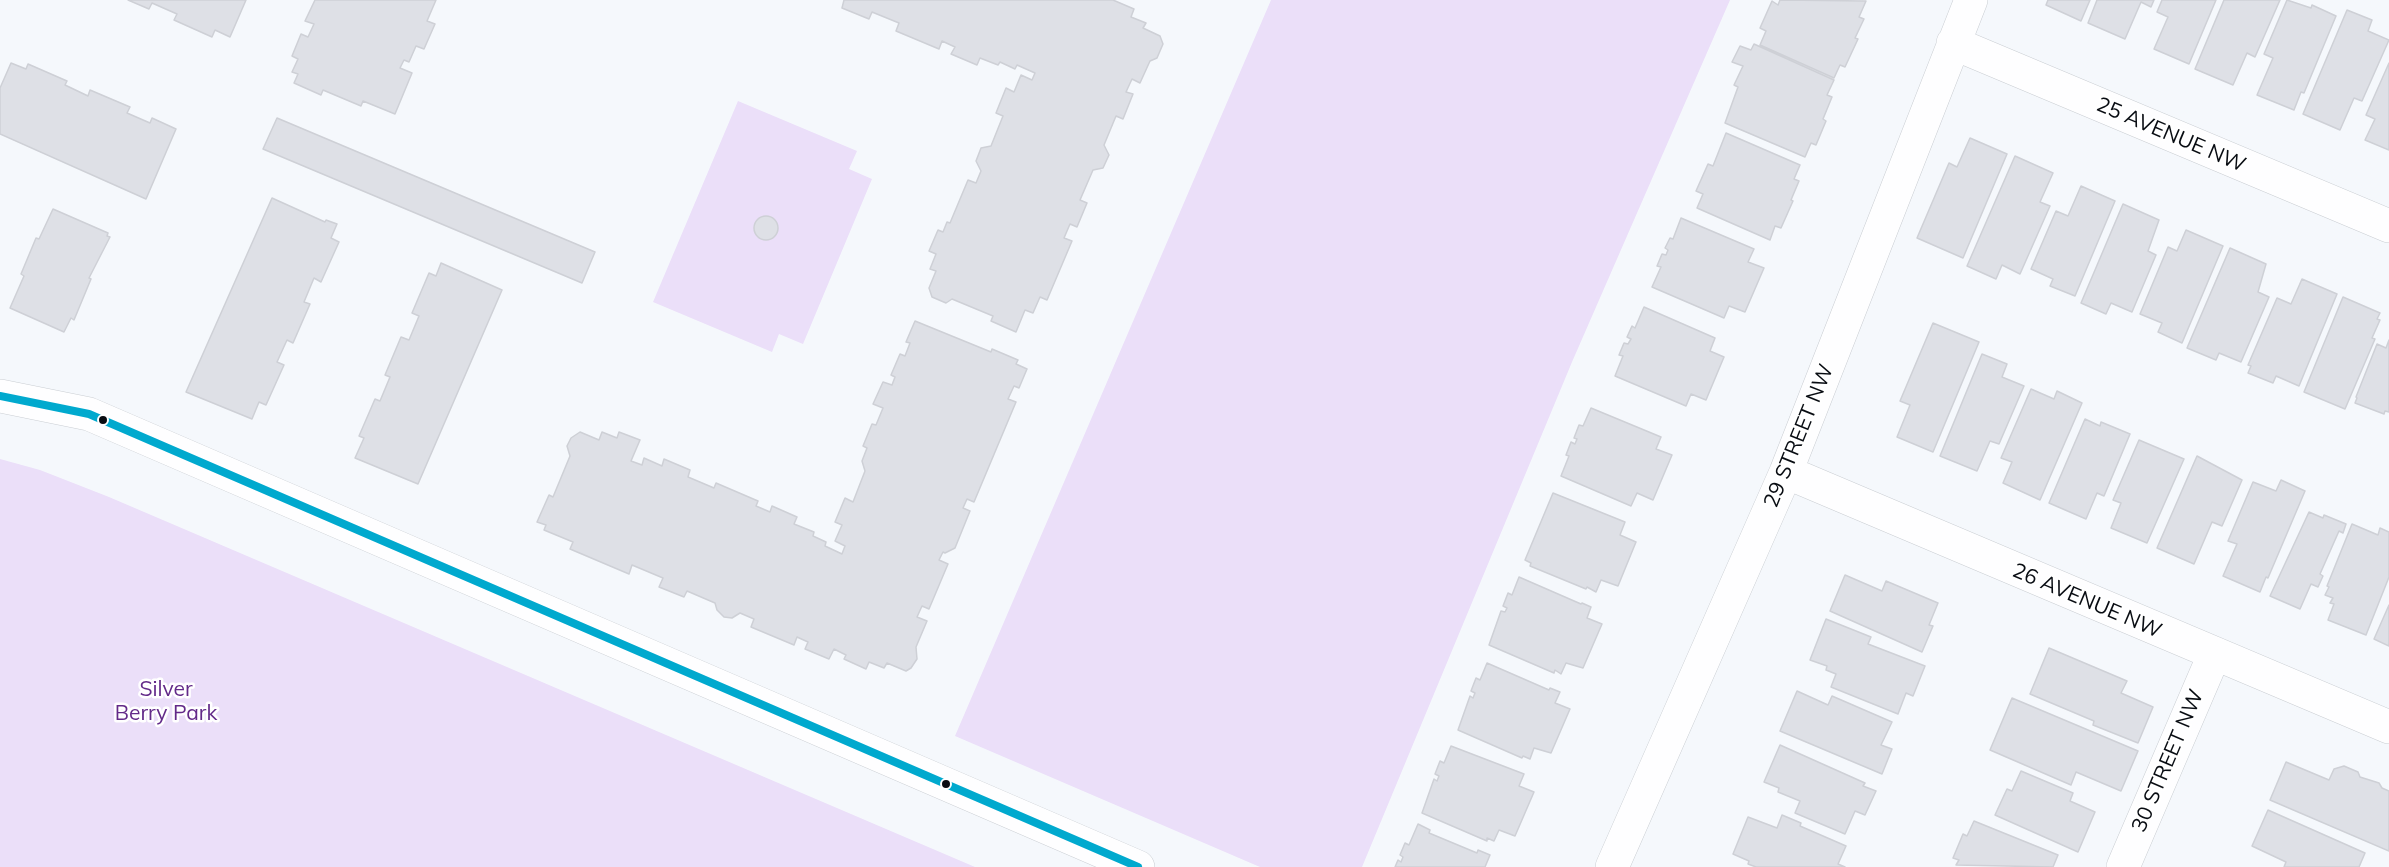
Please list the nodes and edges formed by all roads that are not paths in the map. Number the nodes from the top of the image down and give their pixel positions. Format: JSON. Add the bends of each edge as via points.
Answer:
{"nodes":[{"id":1,"x":1971,"y":0,"type":"edge"},
{"id":2,"x":1953,"y":43,"type":"junction"},
{"id":3,"x":2389,"y":226,"type":"edge"},
{"id":4,"x":0,"y":396,"type":"edge"},
{"id":5,"x":1786,"y":472,"type":"junction"},
{"id":6,"x":2214,"y":655,"type":"junction"},
{"id":7,"x":2389,"y":727,"type":"edge"},
{"id":8,"x":1138,"y":867,"type":"edge"},
{"id":9,"x":1612,"y":867,"type":"edge"},
{"id":10,"x":2122,"y":867,"type":"edge"}],
"edges":[{"from":1,"to":2,"type":"street","name":"29 STREET NW"},
{"from":2,"to":3,"type":"street","name":"25 AVENUE NW"},
{"from":2,"to":5,"type":"street","name":"29 STREET NW"},
{"from":4,"to":8,"type":"street","via":[[90,414]]},
{"from":5,"to":6,"type":"street","name":"26 AVENUE NW"},
{"from":5,"to":9,"type":"street","name":"29 STREET NW"},
{"from":6,"to":7,"type":"street","name":"26 AVENUE NW"},
{"from":6,"to":10,"type":"street","name":"30 STREET NW"}]}
